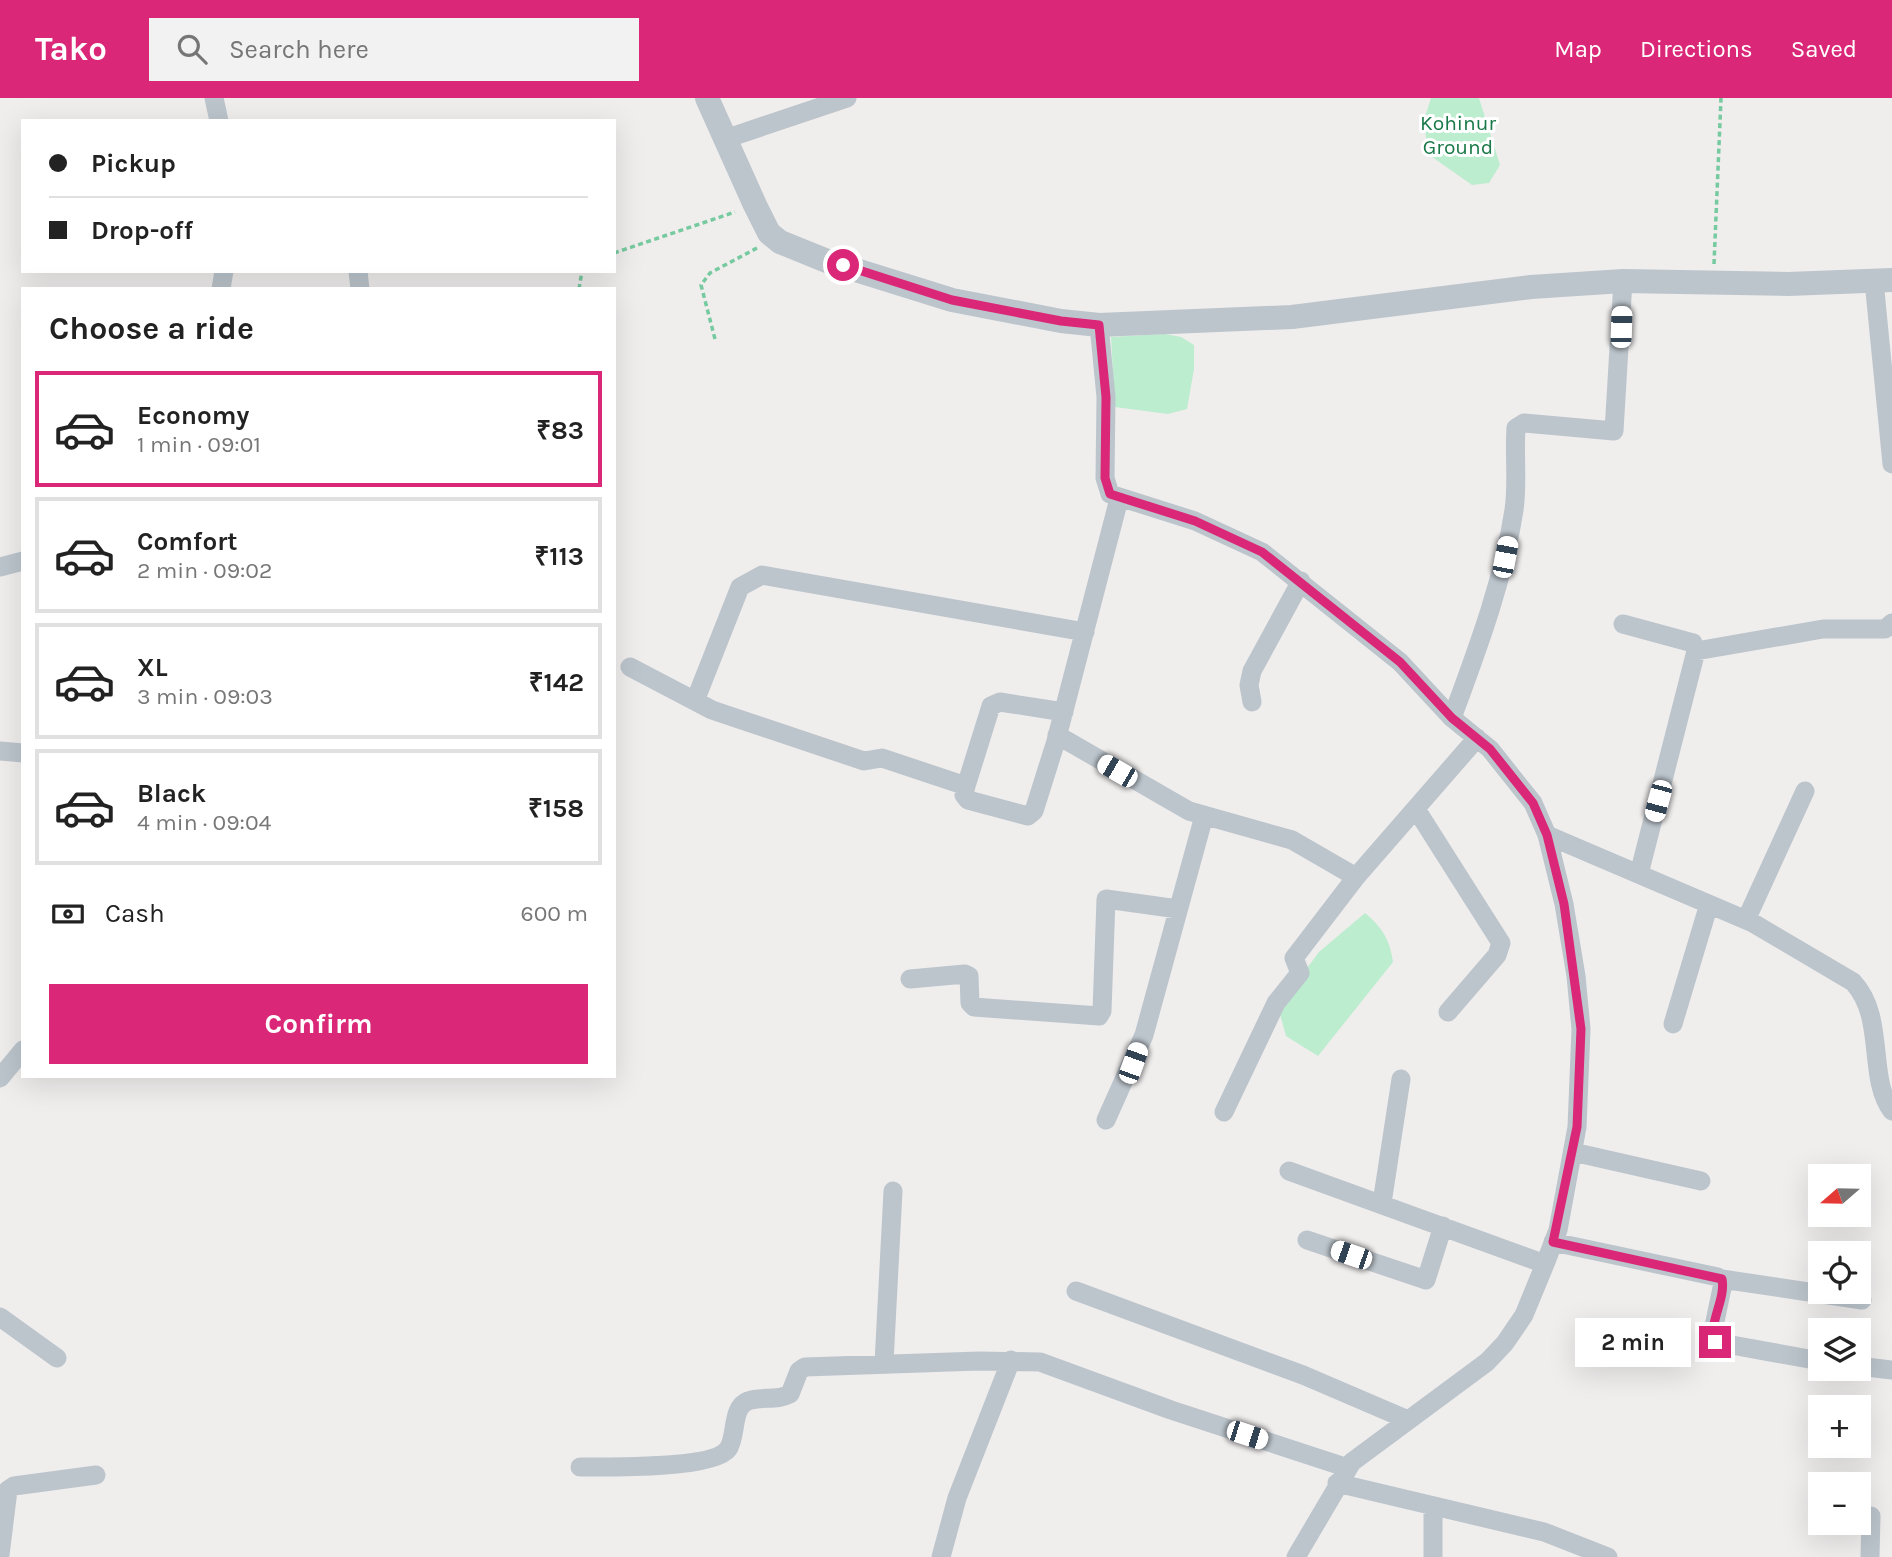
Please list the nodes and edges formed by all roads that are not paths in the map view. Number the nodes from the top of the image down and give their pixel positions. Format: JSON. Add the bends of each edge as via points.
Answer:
{"nodes":[{"id":1,"x":214,"y":98,"type":"edge"},
{"id":2,"x":847,"y":98,"type":"edge"},
{"id":3,"x":712,"y":99,"type":"edge"},
{"id":4,"x":219,"y":119,"type":"edge"},
{"id":5,"x":725,"y":139,"type":"junction"},
{"id":6,"x":1883,"y":280,"type":"edge"},
{"id":7,"x":1623,"y":281,"type":"junction"},
{"id":8,"x":1099,"y":325,"type":"junction"},
{"id":9,"x":1892,"y":464,"type":"edge"},
{"id":10,"x":1119,"y":499,"type":"junction"},
{"id":11,"x":21,"y":562,"type":"edge"},
{"id":12,"x":0,"y":567,"type":"edge"},
{"id":13,"x":1301,"y":581,"type":"junction"},
{"id":14,"x":1892,"y":623,"type":"edge"},
{"id":15,"x":1623,"y":624,"type":"dead end"},
{"id":16,"x":1085,"y":632,"type":"junction"},
{"id":17,"x":1696,"y":651,"type":"junction"},
{"id":18,"x":631,"y":667,"type":"dead end"},
{"id":19,"x":695,"y":701,"type":"junction"},
{"id":20,"x":1252,"y":702,"type":"dead end"},
{"id":21,"x":1063,"y":712,"type":"junction"},
{"id":22,"x":1452,"y":718,"type":"junction"},
{"id":23,"x":1057,"y":735,"type":"junction"},
{"id":24,"x":1477,"y":738,"type":"junction"},
{"id":25,"x":0,"y":751,"type":"edge"},
{"id":26,"x":21,"y":753,"type":"edge"},
{"id":27,"x":966,"y":786,"type":"junction"},
{"id":28,"x":1805,"y":791,"type":"dead end"},
{"id":29,"x":1416,"y":809,"type":"junction"},
{"id":30,"x":1203,"y":816,"type":"junction"},
{"id":31,"x":1547,"y":835,"type":"junction"},
{"id":32,"x":1639,"y":874,"type":"junction"},
{"id":33,"x":1356,"y":877,"type":"junction"},
{"id":34,"x":1709,"y":904,"type":"junction"},
{"id":35,"x":1178,"y":909,"type":"junction"},
{"id":36,"x":1746,"y":920,"type":"junction"},
{"id":37,"x":910,"y":979,"type":"dead end"},
{"id":38,"x":1448,"y":1012,"type":"dead end"},
{"id":39,"x":1673,"y":1024,"type":"dead end"},
{"id":40,"x":21,"y":1052,"type":"edge"},
{"id":41,"x":0,"y":1078,"type":"edge"},
{"id":42,"x":1401,"y":1079,"type":"dead end"},
{"id":43,"x":1892,"y":1111,"type":"edge"},
{"id":44,"x":1224,"y":1112,"type":"dead end"},
{"id":45,"x":1106,"y":1120,"type":"dead end"},
{"id":46,"x":1573,"y":1152,"type":"junction"},
{"id":47,"x":1289,"y":1171,"type":"dead end"},
{"id":48,"x":1701,"y":1181,"type":"dead end"},
{"id":49,"x":893,"y":1191,"type":"dead end"},
{"id":50,"x":1382,"y":1203,"type":"junction"},
{"id":51,"x":1443,"y":1226,"type":"junction"},
{"id":52,"x":1307,"y":1241,"type":"dead end"},
{"id":53,"x":1553,"y":1242,"type":"junction"},
{"id":54,"x":1545,"y":1264,"type":"junction"},
{"id":55,"x":1722,"y":1279,"type":"junction"},
{"id":56,"x":1076,"y":1291,"type":"dead end"},
{"id":57,"x":1808,"y":1292,"type":"edge"},
{"id":58,"x":0,"y":1317,"type":"edge"},
{"id":59,"x":57,"y":1358,"type":"dead end"},
{"id":60,"x":1808,"y":1359,"type":"edge"},
{"id":61,"x":1011,"y":1360,"type":"junction"},
{"id":62,"x":884,"y":1363,"type":"junction"},
{"id":63,"x":1871,"y":1368,"type":"edge"},
{"id":64,"x":1892,"y":1370,"type":"edge"},
{"id":65,"x":1408,"y":1420,"type":"junction"},
{"id":66,"x":580,"y":1467,"type":"dead end"},
{"id":67,"x":96,"y":1475,"type":"dead end"},
{"id":68,"x":1343,"y":1475,"type":"junction"},
{"id":69,"x":1433,"y":1507,"type":"junction"},
{"id":70,"x":1871,"y":1535,"type":"edge"},
{"id":71,"x":0,"y":1555,"type":"edge"},
{"id":72,"x":942,"y":1557,"type":"edge"},
{"id":73,"x":1296,"y":1557,"type":"edge"},
{"id":74,"x":1433,"y":1557,"type":"edge"},
{"id":75,"x":1608,"y":1557,"type":"edge"},
{"id":76,"x":1870,"y":1557,"type":"edge"}],
"edges":[{"from":1,"to":4,"type":"street"},
{"from":2,"to":5,"type":"street"},
{"from":3,"to":5,"type":"street"},
{"from":5,"to":8,"type":"street","via":[[774,239],[797,251],[952,300]]},
{"from":6,"to":7,"type":"street","via":[[1788,284]]},
{"from":6,"to":9,"type":"street"},
{"from":7,"to":8,"type":"street","via":[[1531,286],[1292,317]]},
{"from":7,"to":22,"type":"street","via":[[1614,431],[1524,423],[1516,428],[1514,507],[1505,557]]},
{"from":8,"to":10,"type":"street","via":[[1106,397],[1105,478],[1110,494]]},
{"from":10,"to":13,"type":"street","via":[[1218,531],[1262,552]]},
{"from":10,"to":16,"type":"street"},
{"from":11,"to":12,"type":"street"},
{"from":13,"to":20,"type":"street","via":[[1252,671]]},
{"from":13,"to":22,"type":"street","via":[[1400,662]]},
{"from":14,"to":17,"type":"street","via":[[1885,629],[1823,629]]},
{"from":15,"to":17,"type":"street","via":[[1693,643]]},
{"from":16,"to":19,"type":"street","via":[[762,575],[740,587]]},
{"from":16,"to":21,"type":"street"},
{"from":17,"to":32,"type":"street"},
{"from":18,"to":19,"type":"street"},
{"from":19,"to":27,"type":"street","via":[[864,761],[882,758]]},
{"from":21,"to":23,"type":"street"},
{"from":21,"to":27,"type":"street","via":[[1000,702],[991,706]]},
{"from":22,"to":24,"type":"street"},
{"from":23,"to":27,"type":"street","via":[[1032,814],[968,800]]},
{"from":23,"to":30,"type":"street"},
{"from":24,"to":29,"type":"street"},
{"from":24,"to":31,"type":"street","via":[[1533,803]]},
{"from":25,"to":26,"type":"street"},
{"from":28,"to":36,"type":"street"},
{"from":29,"to":33,"type":"street"},
{"from":29,"to":38,"type":"street","via":[[1501,943],[1497,955]]},
{"from":30,"to":33,"type":"street","via":[[1292,840]]},
{"from":30,"to":35,"type":"street"},
{"from":31,"to":32,"type":"street"},
{"from":31,"to":46,"type":"street","via":[[1564,904],[1581,1029]]},
{"from":32,"to":34,"type":"street"},
{"from":33,"to":44,"type":"street","via":[[1294,958],[1300,973],[1276,1003]]},
{"from":34,"to":36,"type":"street"},
{"from":34,"to":39,"type":"street"},
{"from":35,"to":37,"type":"street","via":[[1106,899],[1099,1016],[974,1007],[965,974]]},
{"from":35,"to":45,"type":"street","via":[[1144,1035]]},
{"from":36,"to":43,"type":"street","via":[[1863,992]]},
{"from":40,"to":41,"type":"street"},
{"from":42,"to":50,"type":"street"},
{"from":46,"to":48,"type":"street"},
{"from":46,"to":53,"type":"street"},
{"from":47,"to":50,"type":"street"},
{"from":49,"to":62,"type":"street"},
{"from":50,"to":51,"type":"street"},
{"from":51,"to":52,"type":"street","via":[[1426,1280]]},
{"from":51,"to":54,"type":"street"},
{"from":53,"to":54,"type":"street"},
{"from":53,"to":55,"type":"street"},
{"from":54,"to":65,"type":"street","via":[[1524,1315],[1505,1343],[1466,1380]]},
{"from":55,"to":57,"type":"street"},
{"from":55,"to":60,"type":"street","via":[[1715,1342]]},
{"from":56,"to":65,"type":"street","via":[[1303,1375]]},
{"from":58,"to":59,"type":"street"},
{"from":61,"to":62,"type":"street"},
{"from":61,"to":68,"type":"street","via":[[1061,1368]]},
{"from":61,"to":72,"type":"street","via":[[957,1498]]},
{"from":62,"to":66,"type":"street","via":[[805,1367],[790,1394],[747,1401],[740,1407],[730,1446],[716,1456],[653,1466]]},
{"from":63,"to":64,"type":"street"},
{"from":65,"to":68,"type":"street","via":[[1365,1450]]},
{"from":67,"to":71,"type":"street","via":[[8,1490]]},
{"from":68,"to":69,"type":"street"},
{"from":68,"to":73,"type":"street"},
{"from":69,"to":74,"type":"street"},
{"from":69,"to":75,"type":"street","via":[[1544,1532]]},
{"from":70,"to":76,"type":"street"}]}
